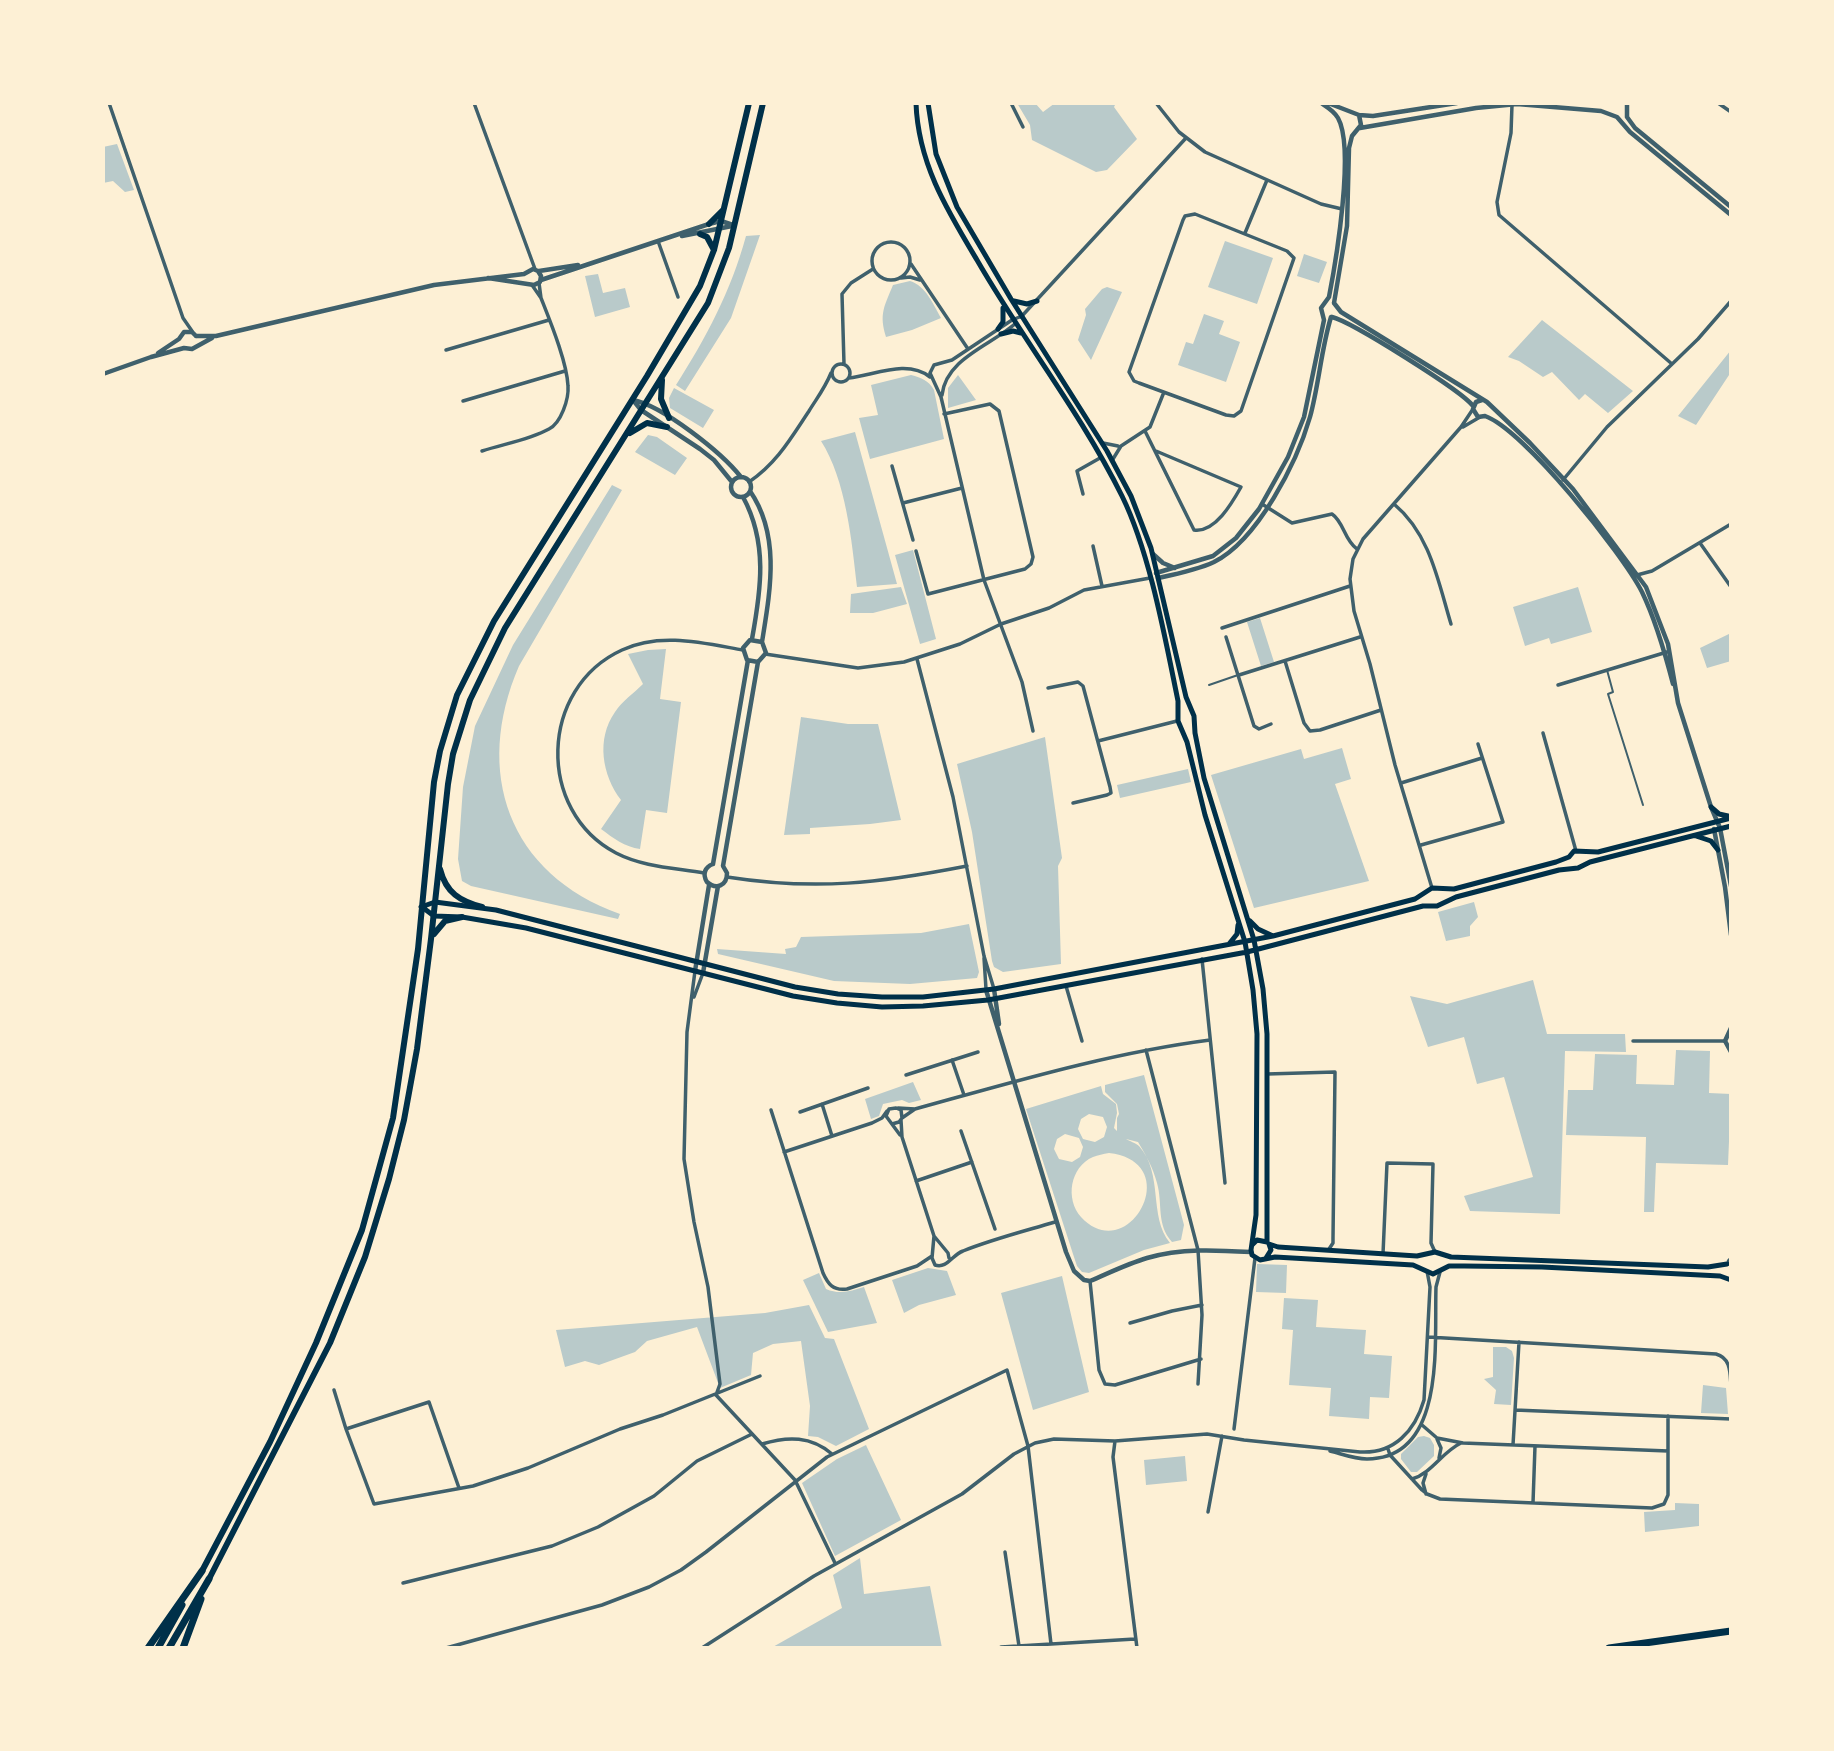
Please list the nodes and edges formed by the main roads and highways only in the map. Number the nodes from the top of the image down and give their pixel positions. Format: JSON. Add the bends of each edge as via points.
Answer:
{"nodes":[{"id":1,"x":749,"y":103,"type":"edge"},
{"id":2,"x":763,"y":103,"type":"edge"},
{"id":3,"x":916,"y":103,"type":"edge"},
{"id":4,"x":928,"y":103,"type":"edge"},
{"id":5,"x":724,"y":209,"type":"junction"},
{"id":6,"x":709,"y":224,"type":"road end"},
{"id":7,"x":700,"y":234,"type":"road end"},
{"id":8,"x":714,"y":250,"type":"junction"},
{"id":9,"x":1011,"y":299,"type":"junction"},
{"id":10,"x":1037,"y":300,"type":"road end"},
{"id":11,"x":1001,"y":302,"type":"junction"},
{"id":12,"x":1021,"y":333,"type":"junction"},
{"id":13,"x":663,"y":376,"type":"junction"},
{"id":14,"x":669,"y":418,"type":"road end"},
{"id":15,"x":667,"y":427,"type":"road end"},
{"id":16,"x":623,"y":440,"type":"junction"},
{"id":17,"x":1191,"y":710,"type":"junction"},
{"id":18,"x":1180,"y":713,"type":"junction"},
{"id":19,"x":1179,"y":722,"type":"junction"},
{"id":20,"x":1194,"y":722,"type":"junction"},
{"id":21,"x":1711,"y":807,"type":"road end"},
{"id":22,"x":1731,"y":817,"type":"edge"},
{"id":23,"x":1731,"y":826,"type":"edge"},
{"id":24,"x":1693,"y":836,"type":"junction"},
{"id":25,"x":1718,"y":850,"type":"road end"},
{"id":26,"x":1578,"y":851,"type":"junction"},
{"id":27,"x":1569,"y":857,"type":"junction"},
{"id":28,"x":439,"y":864,"type":"junction"},
{"id":29,"x":1579,"y":867,"type":"junction"},
{"id":30,"x":1435,"y":888,"type":"junction"},
{"id":31,"x":1426,"y":894,"type":"junction"},
{"id":32,"x":435,"y":902,"type":"junction"},
{"id":33,"x":1441,"y":903,"type":"junction"},
{"id":34,"x":1432,"y":906,"type":"junction"},
{"id":35,"x":421,"y":907,"type":"junction"},
{"id":36,"x":482,"y":907,"type":"junction"},
{"id":37,"x":434,"y":916,"type":"junction"},
{"id":38,"x":462,"y":917,"type":"junction"},
{"id":39,"x":1247,"y":917,"type":"junction"},
{"id":40,"x":1237,"y":919,"type":"junction"},
{"id":41,"x":1273,"y":936,"type":"junction"},
{"id":42,"x":431,"y":939,"type":"junction"},
{"id":43,"x":1254,"y":940,"type":"junction"},
{"id":44,"x":1245,"y":942,"type":"junction"},
{"id":45,"x":1227,"y":945,"type":"junction"},
{"id":46,"x":1275,"y":946,"type":"junction"},
{"id":47,"x":1256,"y":950,"type":"junction"},
{"id":48,"x":1247,"y":952,"type":"junction"},
{"id":49,"x":1260,"y":969,"type":"junction"},
{"id":50,"x":1268,"y":1243,"type":"junction"},
{"id":51,"x":1252,"y":1251,"type":"junction"},
{"id":52,"x":1437,"y":1253,"type":"junction"},
{"id":53,"x":1427,"y":1254,"type":"junction"},
{"id":54,"x":1266,"y":1258,"type":"junction"},
{"id":55,"x":1729,"y":1261,"type":"edge"},
{"id":56,"x":1426,"y":1270,"type":"junction"},
{"id":57,"x":1441,"y":1271,"type":"junction"},
{"id":58,"x":1731,"y":1280,"type":"edge"},
{"id":59,"x":202,"y":1571,"type":"junction"},
{"id":60,"x":209,"y":1579,"type":"junction"},
{"id":61,"x":1731,"y":1631,"type":"edge"},
{"id":62,"x":148,"y":1648,"type":"edge"},
{"id":63,"x":158,"y":1648,"type":"edge"},
{"id":64,"x":169,"y":1648,"type":"edge"},
{"id":65,"x":183,"y":1648,"type":"edge"},
{"id":66,"x":1609,"y":1648,"type":"edge"}],
"edges":[{"from":1,"to":5,"type":"main road"},
{"from":2,"to":13,"type":"main road","via":[[721,273]]},
{"from":3,"to":11,"type":"main road","via":[[931,175]]},
{"from":4,"to":9,"type":"main road","via":[[936,154],[949,190]]},
{"from":5,"to":6,"type":"main road"},
{"from":5,"to":8,"type":"main road"},
{"from":7,"to":8,"type":"main road"},
{"from":8,"to":35,"type":"main road","via":[[693,300],[494,621],[457,695],[434,782]]},
{"from":9,"to":10,"type":"main road","via":[[1023,304]]},
{"from":9,"to":17,"type":"main road","via":[[1113,460],[1142,521]]},
{"from":11,"to":12,"type":"main road"},
{"from":11,"to":12,"type":"main road","via":[[1004,319],[999,332]]},
{"from":12,"to":18,"type":"main road","via":[[1101,457],[1130,514],[1150,578]]},
{"from":13,"to":14,"type":"main road","via":[[661,399]]},
{"from":13,"to":16,"type":"main road"},
{"from":15,"to":16,"type":"main road","via":[[644,424]]},
{"from":16,"to":28,"type":"main road","via":[[505,628],[470,700],[451,764]]},
{"from":17,"to":18,"type":"main road"},
{"from":17,"to":20,"type":"main road"},
{"from":18,"to":19,"type":"main road"},
{"from":19,"to":20,"type":"main road","via":[[1186,726]]},
{"from":19,"to":40,"type":"main road"},
{"from":20,"to":39,"type":"main road","via":[[1205,778]]},
{"from":21,"to":22,"type":"main road"},
{"from":22,"to":26,"type":"main road","via":[[1598,852]]},
{"from":23,"to":24,"type":"main road"},
{"from":24,"to":25,"type":"main road","via":[[1707,838]]},
{"from":24,"to":29,"type":"main road"},
{"from":26,"to":27,"type":"main road"},
{"from":26,"to":29,"type":"main road","via":[[1585,858]]},
{"from":27,"to":29,"type":"main road","via":[[1570,865]]},
{"from":27,"to":30,"type":"main road","via":[[1454,889]]},
{"from":28,"to":32,"type":"main road"},
{"from":28,"to":36,"type":"main road","via":[[452,894]]},
{"from":29,"to":33,"type":"main road"},
{"from":30,"to":31,"type":"main road"},
{"from":30,"to":33,"type":"main road","via":[[1444,895]]},
{"from":31,"to":34,"type":"main road","via":[[1425,900]]},
{"from":31,"to":41,"type":"main road"},
{"from":32,"to":35,"type":"main road"},
{"from":32,"to":36,"type":"main road"},
{"from":32,"to":37,"type":"main road"},
{"from":33,"to":34,"type":"main road"},
{"from":34,"to":46,"type":"main road"},
{"from":35,"to":37,"type":"main road"},
{"from":35,"to":59,"type":"main road","via":[[393,1118],[362,1230],[270,1442]]},
{"from":36,"to":45,"type":"main road","via":[[838,994],[923,997],[994,989]]},
{"from":37,"to":38,"type":"main road"},
{"from":37,"to":42,"type":"main road"},
{"from":38,"to":42,"type":"main road","via":[[439,925]]},
{"from":38,"to":48,"type":"main road","via":[[526,928],[793,996],[882,1007],[996,999]]},
{"from":39,"to":41,"type":"main road"},
{"from":39,"to":43,"type":"main road"},
{"from":40,"to":44,"type":"main road"},
{"from":40,"to":45,"type":"main road","via":[[1237,934]]},
{"from":41,"to":43,"type":"main road"},
{"from":42,"to":60,"type":"main road","via":[[404,1120],[365,1257],[330,1343]]},
{"from":43,"to":44,"type":"main road"},
{"from":43,"to":47,"type":"main road"},
{"from":44,"to":45,"type":"main road"},
{"from":44,"to":48,"type":"main road"},
{"from":46,"to":47,"type":"main road"},
{"from":46,"to":49,"type":"main road","via":[[1264,954]]},
{"from":47,"to":48,"type":"main road"},
{"from":47,"to":49,"type":"main road"},
{"from":48,"to":51,"type":"main road","via":[[1257,1034]]},
{"from":49,"to":50,"type":"main road","via":[[1267,1034]]},
{"from":50,"to":51,"type":"main road","via":[[1257,1240]]},
{"from":50,"to":53,"type":"main road"},
{"from":50,"to":54,"type":"main road"},
{"from":51,"to":54,"type":"main road"},
{"from":52,"to":53,"type":"main road"},
{"from":52,"to":55,"type":"main road","via":[[1707,1267]]},
{"from":52,"to":57,"type":"main road","via":[[1445,1262]]},
{"from":53,"to":56,"type":"main road"},
{"from":54,"to":56,"type":"main road","via":[[1413,1265]]},
{"from":55,"to":58,"type":"main road","via":[[1725,1271]]},
{"from":56,"to":57,"type":"main road","via":[[1433,1274]]},
{"from":57,"to":58,"type":"main road","via":[[1455,1266],[1542,1267]]},
{"from":59,"to":62,"type":"highway"},
{"from":59,"to":63,"type":"highway"},
{"from":60,"to":64,"type":"highway"},
{"from":60,"to":65,"type":"highway"},
{"from":61,"to":66,"type":"highway"}]}
